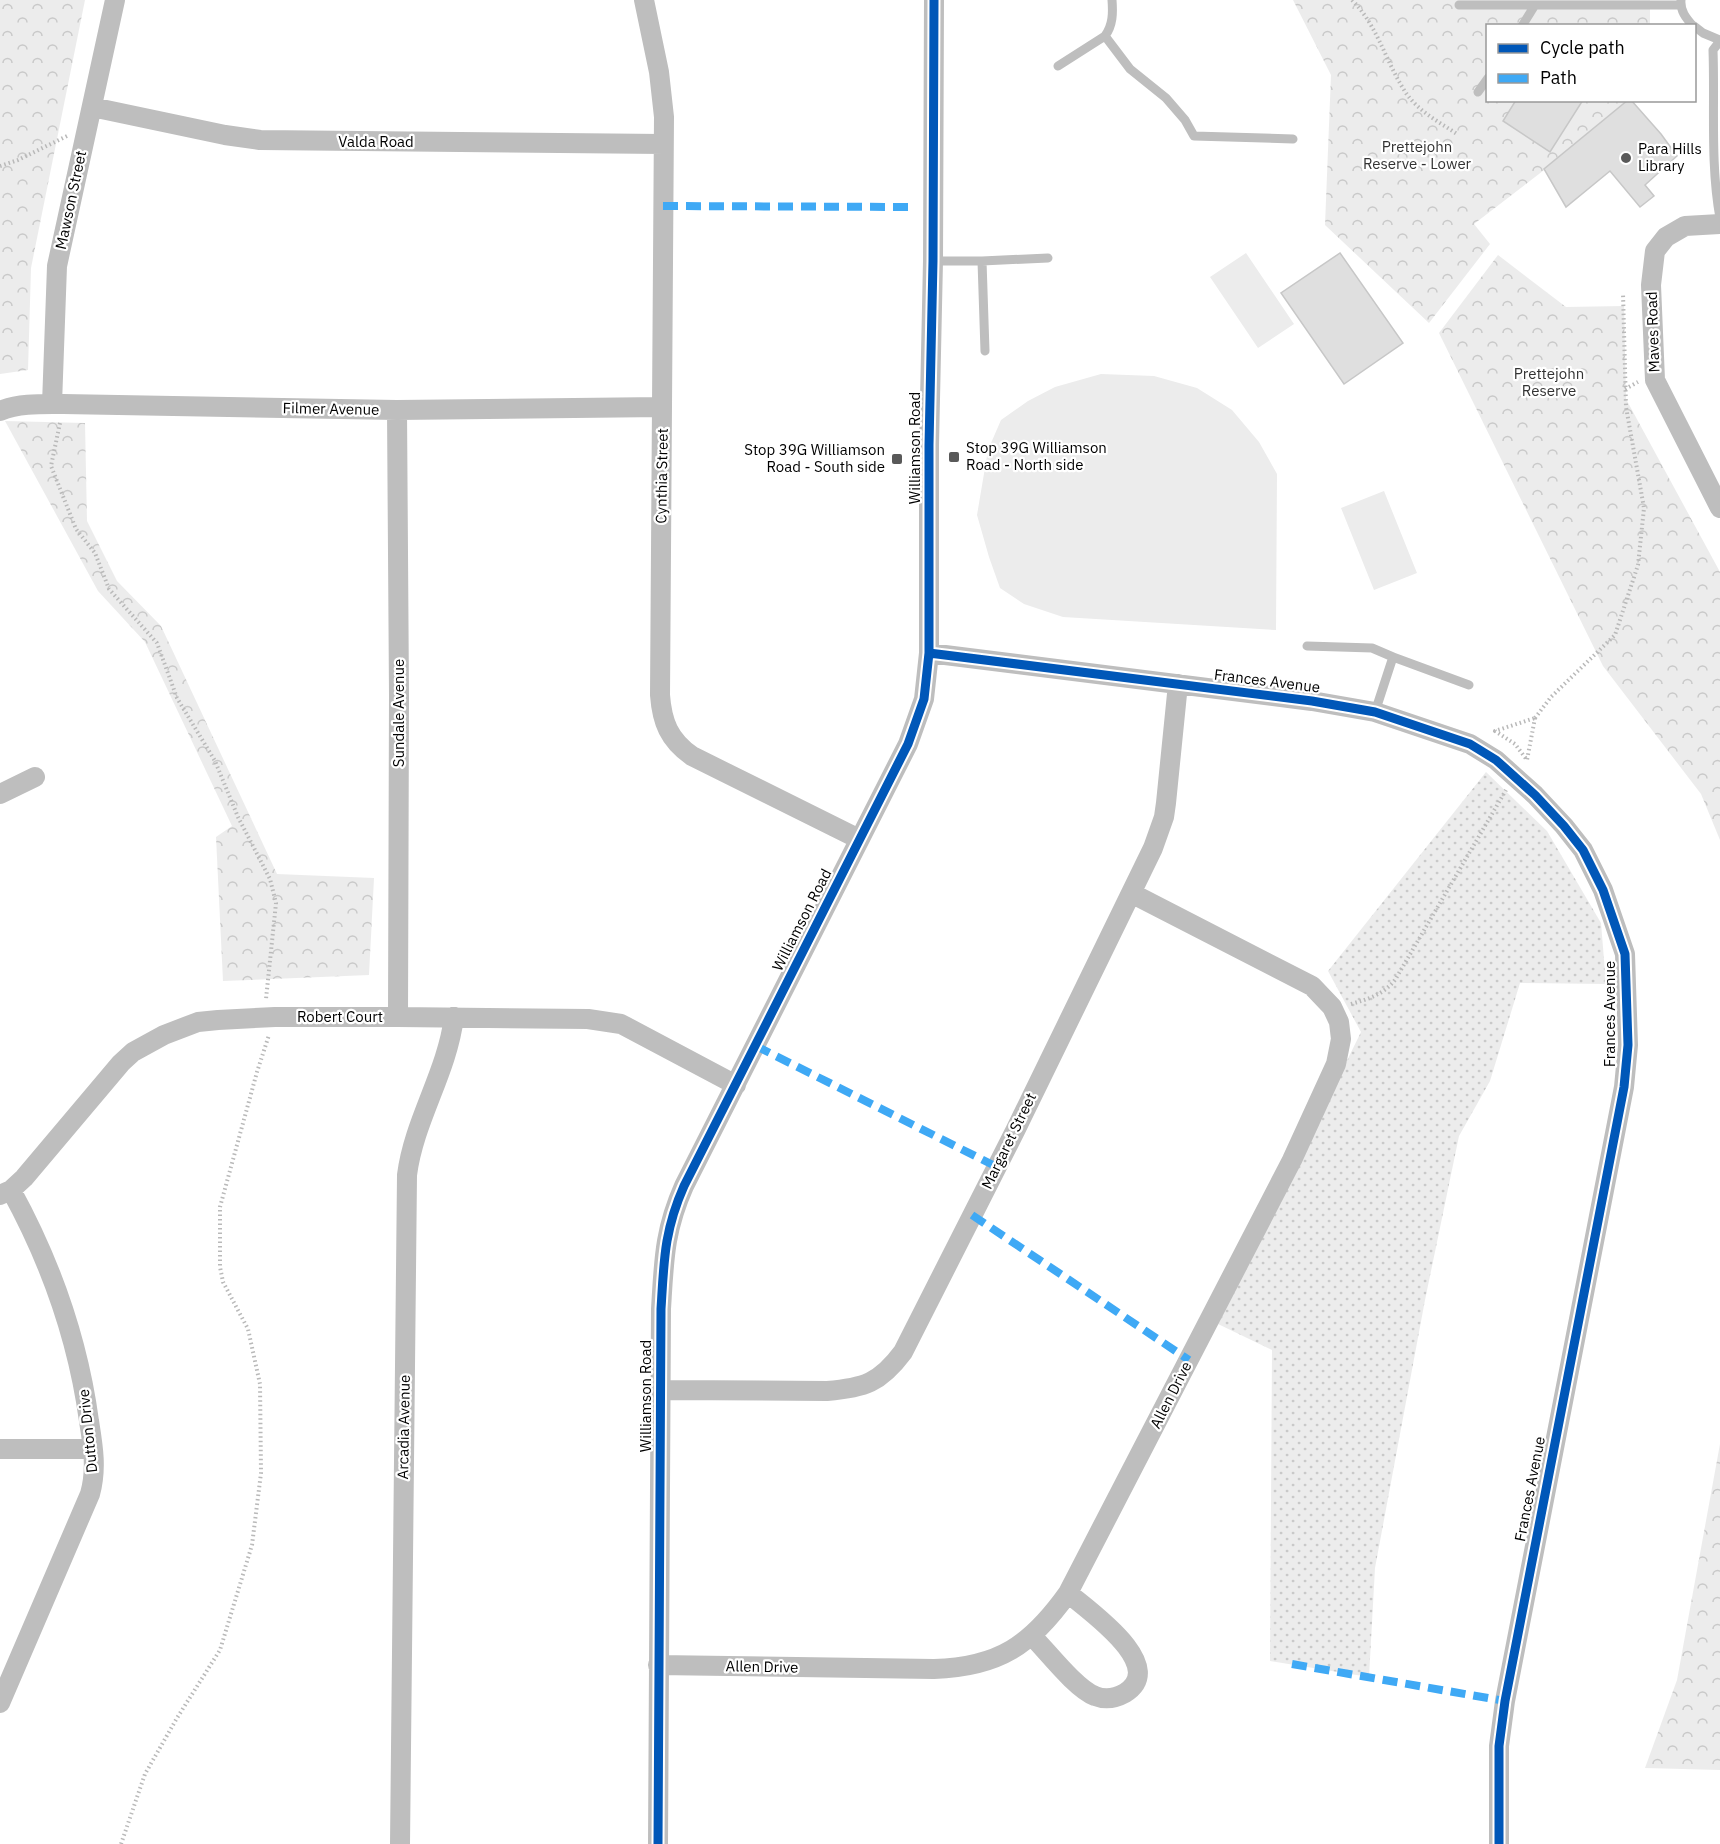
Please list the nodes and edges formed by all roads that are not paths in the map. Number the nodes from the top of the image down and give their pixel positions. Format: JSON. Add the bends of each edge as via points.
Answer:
{"nodes":[{"id":1,"x":115,"y":0,"type":"edge"},
{"id":2,"x":644,"y":0,"type":"edge"},
{"id":3,"x":934,"y":0,"type":"edge"},
{"id":4,"x":1113,"y":0,"type":"edge"},
{"id":5,"x":1681,"y":2,"type":"edge"},
{"id":6,"x":1460,"y":5,"type":"dead end"},
{"id":7,"x":1535,"y":5,"type":"junction"},
{"id":8,"x":1523,"y":24,"type":"edge"},
{"id":9,"x":1692,"y":24,"type":"edge"},
{"id":10,"x":1696,"y":28,"type":"edge"},
{"id":11,"x":1105,"y":36,"type":"junction"},
{"id":12,"x":1720,"y":40,"type":"edge"},
{"id":13,"x":1058,"y":66,"type":"dead end"},
{"id":14,"x":1486,"y":81,"type":"edge"},
{"id":15,"x":1478,"y":92,"type":"dead end"},
{"id":16,"x":92,"y":106,"type":"junction"},
{"id":17,"x":1293,"y":139,"type":"dead end"},
{"id":18,"x":663,"y":144,"type":"junction"},
{"id":19,"x":1720,"y":218,"type":"edge"},
{"id":20,"x":1720,"y":224,"type":"edge"},
{"id":21,"x":1048,"y":258,"type":"dead end"},
{"id":22,"x":933,"y":261,"type":"junction"},
{"id":23,"x":982,"y":261,"type":"junction"},
{"id":24,"x":985,"y":351,"type":"dead end"},
{"id":25,"x":57,"y":404,"type":"junction"},
{"id":26,"x":662,"y":408,"type":"junction"},
{"id":27,"x":397,"y":410,"type":"junction"},
{"id":28,"x":0,"y":411,"type":"edge"},
{"id":29,"x":1720,"y":508,"type":"edge"},
{"id":30,"x":1307,"y":645,"type":"dead end"},
{"id":31,"x":929,"y":653,"type":"junction"},
{"id":32,"x":1393,"y":657,"type":"junction"},
{"id":33,"x":1178,"y":684,"type":"junction"},
{"id":34,"x":1469,"y":685,"type":"dead end"},
{"id":35,"x":1375,"y":712,"type":"junction"},
{"id":36,"x":35,"y":777,"type":"dead end"},
{"id":37,"x":0,"y":794,"type":"edge"},
{"id":38,"x":859,"y":839,"type":"junction"},
{"id":39,"x":1131,"y":893,"type":"junction"},
{"id":40,"x":398,"y":1017,"type":"junction"},
{"id":41,"x":454,"y":1017,"type":"junction"},
{"id":42,"x":736,"y":1085,"type":"junction"},
{"id":43,"x":5,"y":1193,"type":"edge"},
{"id":44,"x":662,"y":1390,"type":"junction"},
{"id":45,"x":0,"y":1449,"type":"edge"},
{"id":46,"x":93,"y":1449,"type":"junction"},
{"id":47,"x":1068,"y":1593,"type":"junction"},
{"id":48,"x":1032,"y":1636,"type":"junction"},
{"id":49,"x":658,"y":1665,"type":"junction"},
{"id":50,"x":1,"y":1697,"type":"edge"},
{"id":51,"x":400,"y":1844,"type":"edge"},
{"id":52,"x":658,"y":1844,"type":"edge"},
{"id":53,"x":1499,"y":1844,"type":"edge"}],
"edges":[{"from":1,"to":16,"type":"street","name":"Mawson Street"},
{"from":2,"to":18,"type":"street","name":"Cynthia Street","via":[[661,88]]},
{"from":3,"to":22,"type":"street","name":"Williamson Road"},
{"from":4,"to":11,"type":"lane","via":[[1113,19]]},
{"from":5,"to":7,"type":"lane"},
{"from":5,"to":9,"type":"lane","via":[[1684,15]]},
{"from":6,"to":7,"type":"lane"},
{"from":7,"to":8,"type":"lane"},
{"from":10,"to":12,"type":"lane"},
{"from":11,"to":13,"type":"lane"},
{"from":11,"to":17,"type":"lane","via":[[1130,69],[1166,98],[1185,120],[1191,138]]},
{"from":12,"to":19,"type":"lane","via":[[1713,50],[1716,198]]},
{"from":14,"to":15,"type":"lane"},
{"from":16,"to":18,"type":"street","name":"Valda Road","via":[[260,140]]},
{"from":16,"to":25,"type":"street","name":"Mawson Street","via":[[57,266]]},
{"from":18,"to":26,"type":"street","name":"Cynthia Street"},
{"from":20,"to":29,"type":"street","name":"Maves Road","via":[[1685,226],[1666,237],[1655,251],[1651,285],[1655,380]]},
{"from":21,"to":23,"type":"lane"},
{"from":22,"to":23,"type":"lane"},
{"from":22,"to":31,"type":"street","name":"Williamson Road"},
{"from":23,"to":24,"type":"lane"},
{"from":25,"to":27,"type":"street","name":"Filmer Avenue"},
{"from":25,"to":28,"type":"street","name":"Filmer Avenue","via":[[24,405]]},
{"from":26,"to":27,"type":"street","name":"Filmer Avenue"},
{"from":26,"to":38,"type":"street","name":"Cynthia Street","via":[[660,695],[667,732],[692,756]]},
{"from":27,"to":40,"type":"street","name":"Sundale Avenue"},
{"from":30,"to":32,"type":"lane","via":[[1372,648]]},
{"from":31,"to":33,"type":"street","name":"Frances Avenue"},
{"from":31,"to":38,"type":"street","name":"Williamson Road","via":[[918,720]]},
{"from":32,"to":34,"type":"lane"},
{"from":32,"to":35,"type":"lane"},
{"from":33,"to":35,"type":"street","name":"Frances Avenue"},
{"from":33,"to":39,"type":"street","name":"Margaret Street","via":[[1164,817]]},
{"from":35,"to":53,"type":"street","name":"Frances Avenue","via":[[1470,744],[1496,760],[1535,795],[1574,838],[1596,873],[1621,939],[1626,967],[1628,1045],[1624,1087],[1501,1725]]},
{"from":36,"to":37,"type":"street"},
{"from":38,"to":42,"type":"street","name":"Williamson Road"},
{"from":39,"to":44,"type":"street","name":"Margaret Street","via":[[912,1336],[894,1364],[876,1380],[848,1389]]},
{"from":39,"to":47,"type":"street","name":"Allen Drive","via":[[1312,986],[1332,1007],[1341,1039],[1336,1064],[1292,1160]]},
{"from":40,"to":41,"type":"street","name":"Robert Court"},
{"from":40,"to":43,"type":"street","name":"Robert Court","via":[[198,1022],[164,1035],[133,1052],[105,1079],[42,1158]]},
{"from":41,"to":42,"type":"street","name":"Robert Court","via":[[588,1019],[614,1023]]},
{"from":41,"to":51,"type":"street","name":"Arcadia Avenue","via":[[447,1053],[414,1139],[407,1175]]},
{"from":42,"to":44,"type":"street","name":"Williamson Road","via":[[684,1186],[668,1229],[662,1298]]},
{"from":43,"to":46,"type":"street","name":"Dutton Drive","via":[[34,1235],[63,1308],[81,1370]]},
{"from":44,"to":49,"type":"street","name":"Williamson Road"},
{"from":45,"to":46,"type":"street"},
{"from":46,"to":50,"type":"street","name":"Dutton Drive","via":[[90,1494]]},
{"from":47,"to":48,"type":"street","name":"Allen Drive"},
{"from":47,"to":48,"type":"street","via":[[1133,1655],[1139,1675],[1133,1686],[1113,1698],[1092,1696]]},
{"from":48,"to":49,"type":"street","name":"Allen Drive","via":[[992,1660],[962,1668]]},
{"from":49,"to":52,"type":"street","name":"Williamson Road"}]}
